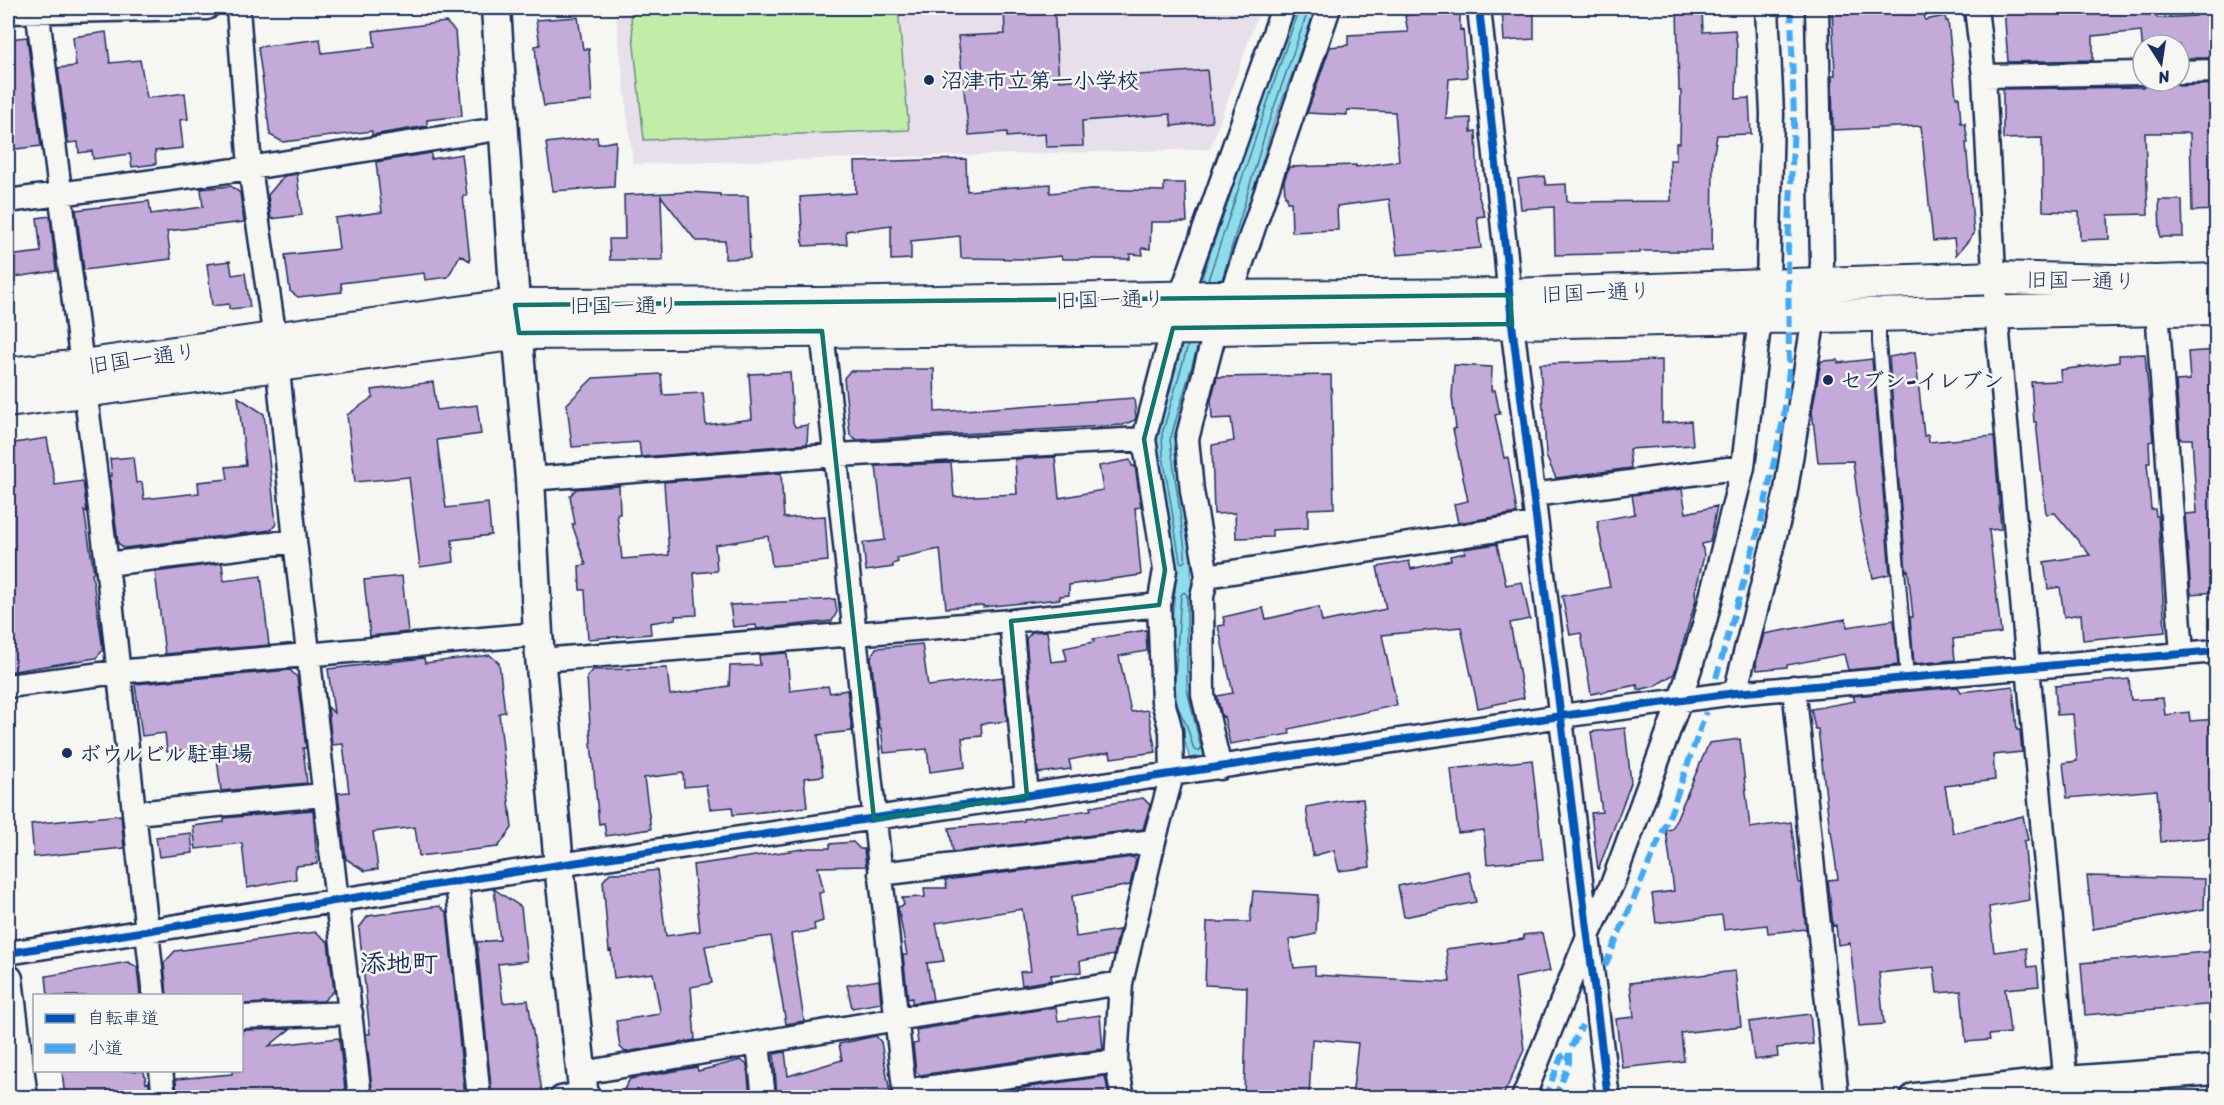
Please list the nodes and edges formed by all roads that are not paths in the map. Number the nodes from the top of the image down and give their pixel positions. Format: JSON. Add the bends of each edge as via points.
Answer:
{"nodes":[{"id":1,"x":207,"y":8,"type":"edge"},
{"id":2,"x":238,"y":8,"type":"edge"},
{"id":3,"x":496,"y":8,"type":"edge"},
{"id":4,"x":1283,"y":8,"type":"edge"},
{"id":5,"x":1329,"y":8,"type":"edge"},
{"id":6,"x":1479,"y":8,"type":"edge"},
{"id":7,"x":1767,"y":8,"type":"edge"},
{"id":8,"x":1817,"y":8,"type":"edge"},
{"id":9,"x":1976,"y":8,"type":"edge"},
{"id":10,"x":37,"y":9,"type":"edge"},
{"id":11,"x":8,"y":12,"type":"edge"},
{"id":12,"x":2217,"y":71,"type":"edge"},
{"id":13,"x":2191,"y":72,"type":"edge"},
{"id":14,"x":2131,"y":73,"type":"edge"},
{"id":15,"x":1984,"y":76,"type":"junction"},
{"id":16,"x":504,"y":128,"type":"junction"},
{"id":17,"x":250,"y":168,"type":"junction"},
{"id":18,"x":60,"y":193,"type":"junction"},
{"id":19,"x":8,"y":201,"type":"edge"},
{"id":20,"x":1996,"y":278,"type":"junction"},
{"id":21,"x":2217,"y":280,"type":"edge"},
{"id":22,"x":1821,"y":285,"type":"junction"},
{"id":23,"x":1768,"y":286,"type":"junction"},
{"id":24,"x":2156,"y":296,"type":"junction"},
{"id":25,"x":1223,"y":297,"type":"junction"},
{"id":26,"x":1878,"y":299,"type":"junction"},
{"id":27,"x":2217,"y":308,"type":"edge"},
{"id":28,"x":1511,"y":309,"type":"junction"},
{"id":29,"x":1996,"y":312,"type":"junction"},
{"id":30,"x":1176,"y":313,"type":"junction"},
{"id":31,"x":1760,"y":317,"type":"junction"},
{"id":32,"x":1814,"y":317,"type":"junction"},
{"id":33,"x":517,"y":319,"type":"junction"},
{"id":34,"x":1211,"y":328,"type":"junction"},
{"id":35,"x":822,"y":331,"type":"junction"},
{"id":36,"x":277,"y":352,"type":"junction"},
{"id":37,"x":8,"y":374,"type":"edge"},
{"id":38,"x":84,"y":379,"type":"junction"},
{"id":39,"x":8,"y":401,"type":"edge"},
{"id":40,"x":1144,"y":439,"type":"junction"},
{"id":41,"x":837,"y":455,"type":"junction"},
{"id":42,"x":1743,"y":466,"type":"junction"},
{"id":43,"x":530,"y":479,"type":"junction"},
{"id":44,"x":1533,"y":495,"type":"junction"},
{"id":45,"x":1536,"y":524,"type":"junction"},
{"id":46,"x":295,"y":541,"type":"junction"},
{"id":47,"x":107,"y":564,"type":"junction"},
{"id":48,"x":1207,"y":576,"type":"junction"},
{"id":49,"x":1159,"y":605,"type":"junction"},
{"id":50,"x":1011,"y":621,"type":"junction"},
{"id":51,"x":855,"y":634,"type":"junction"},
{"id":52,"x":540,"y":647,"type":"junction"},
{"id":53,"x":2217,"y":651,"type":"edge"},
{"id":54,"x":2182,"y":654,"type":"junction"},
{"id":55,"x":309,"y":656,"type":"junction"},
{"id":56,"x":2028,"y":668,"type":"junction"},
{"id":57,"x":117,"y":672,"type":"junction"},
{"id":58,"x":1907,"y":677,"type":"junction"},
{"id":59,"x":8,"y":686,"type":"edge"},
{"id":60,"x":1794,"y":687,"type":"junction"},
{"id":61,"x":1735,"y":693,"type":"junction"},
{"id":62,"x":1680,"y":700,"type":"junction"},
{"id":63,"x":1561,"y":716,"type":"junction"},
{"id":64,"x":1220,"y":768,"type":"junction"},
{"id":65,"x":1172,"y":775,"type":"junction"},
{"id":66,"x":323,"y":795,"type":"junction"},
{"id":67,"x":1027,"y":796,"type":"junction"},
{"id":68,"x":135,"y":813,"type":"junction"},
{"id":69,"x":874,"y":819,"type":"junction"},
{"id":70,"x":1154,"y":841,"type":"junction"},
{"id":71,"x":559,"y":865,"type":"junction"},
{"id":72,"x":880,"y":874,"type":"junction"},
{"id":73,"x":456,"y":881,"type":"junction"},
{"id":74,"x":338,"y":900,"type":"junction"},
{"id":75,"x":147,"y":932,"type":"junction"},
{"id":76,"x":1588,"y":936,"type":"junction"},
{"id":77,"x":8,"y":954,"type":"edge"},
{"id":78,"x":8,"y":979,"type":"edge"},
{"id":79,"x":1121,"y":983,"type":"junction"},
{"id":80,"x":154,"y":994,"type":"edge"},
{"id":81,"x":351,"y":1013,"type":"junction"},
{"id":82,"x":243,"y":1017,"type":"edge"},
{"id":83,"x":897,"y":1019,"type":"junction"},
{"id":84,"x":758,"y":1044,"type":"junction"},
{"id":85,"x":1116,"y":1061,"type":"junction"},
{"id":86,"x":2217,"y":1070,"type":"edge"},
{"id":87,"x":161,"y":1072,"type":"edge"},
{"id":88,"x":2066,"y":1089,"type":"edge"},
{"id":89,"x":578,"y":1090,"type":"edge"},
{"id":90,"x":905,"y":1094,"type":"edge"},
{"id":91,"x":23,"y":1098,"type":"edge"},
{"id":92,"x":164,"y":1098,"type":"edge"},
{"id":93,"x":360,"y":1098,"type":"edge"},
{"id":94,"x":479,"y":1098,"type":"edge"},
{"id":95,"x":764,"y":1098,"type":"edge"},
{"id":96,"x":1123,"y":1098,"type":"edge"},
{"id":97,"x":1523,"y":1098,"type":"edge"},
{"id":98,"x":1608,"y":1098,"type":"edge"},
{"id":99,"x":1837,"y":1098,"type":"edge"},
{"id":100,"x":1915,"y":1098,"type":"edge"}],
"edges":[{"from":1,"to":10,"type":"street"},
{"from":2,"to":17,"type":"street"},
{"from":3,"to":16,"type":"street"},
{"from":4,"to":30,"type":"street"},
{"from":5,"to":25,"type":"street"},
{"from":6,"to":28,"type":"street"},
{"from":7,"to":23,"type":"street","via":[[1772,114]]},
{"from":8,"to":22,"type":"street"},
{"from":9,"to":15,"type":"street"},
{"from":10,"to":11,"type":"street"},
{"from":10,"to":18,"type":"street"},
{"from":12,"to":13,"type":"street"},
{"from":14,"to":15,"type":"street"},
{"from":15,"to":20,"type":"street"},
{"from":16,"to":17,"type":"street"},
{"from":16,"to":33,"type":"street"},
{"from":17,"to":18,"type":"street"},
{"from":17,"to":36,"type":"street"},
{"from":18,"to":19,"type":"street"},
{"from":18,"to":38,"type":"street"},
{"from":20,"to":24,"type":"main road","name":"旧国一通り"},
{"from":20,"to":26,"type":"main road","name":"旧国一通り"},
{"from":20,"to":29,"type":"street"},
{"from":21,"to":24,"type":"main road","name":"旧国一通り"},
{"from":22,"to":23,"type":"main road","name":"旧国一通り"},
{"from":22,"to":26,"type":"main road","name":"旧国一通り"},
{"from":23,"to":28,"type":"main road","name":"旧国一通り"},
{"from":24,"to":27,"type":"main road","name":"旧国一通り"},
{"from":24,"to":29,"type":"main road","name":"旧国一通り"},
{"from":24,"to":54,"type":"street"},
{"from":25,"to":28,"type":"main road","name":"旧国一通り"},
{"from":25,"to":30,"type":"main road","name":"旧国一通り"},
{"from":26,"to":29,"type":"main road","name":"旧国一通り"},
{"from":26,"to":32,"type":"main road","name":"旧国一通り"},
{"from":26,"to":58,"type":"lane"},
{"from":28,"to":31,"type":"main road","name":"旧国一通り"},
{"from":28,"to":34,"type":"main road","name":"旧国一通り"},
{"from":28,"to":44,"type":"street"},
{"from":29,"to":56,"type":"street"},
{"from":30,"to":33,"type":"main road","name":"旧国一通り","via":[[821,304]]},
{"from":30,"to":34,"type":"main road","name":"旧国一通り"},
{"from":30,"to":35,"type":"main road","name":"旧国一通り"},
{"from":30,"to":40,"type":"street"},
{"from":31,"to":32,"type":"main road","name":"旧国一通り"},
{"from":31,"to":42,"type":"street"},
{"from":32,"to":61,"type":"street","via":[[1785,496]]},
{"from":33,"to":35,"type":"main road","name":"旧国一通り"},
{"from":33,"to":36,"type":"main road","name":"旧国一通り"},
{"from":33,"to":43,"type":"street"},
{"from":34,"to":48,"type":"street","via":[[1187,440]]},
{"from":35,"to":41,"type":"street"},
{"from":36,"to":38,"type":"main road","name":"旧国一通り"},
{"from":36,"to":46,"type":"street"},
{"from":37,"to":38,"type":"main road","name":"旧国一通り"},
{"from":38,"to":39,"type":"main road","name":"旧国一通り"},
{"from":38,"to":47,"type":"street"},
{"from":40,"to":41,"type":"street"},
{"from":40,"to":49,"type":"street","via":[[1165,570]]},
{"from":41,"to":43,"type":"street"},
{"from":41,"to":51,"type":"street"},
{"from":42,"to":44,"type":"street"},
{"from":42,"to":62,"type":"street","via":[[1704,625]]},
{"from":43,"to":52,"type":"street"},
{"from":44,"to":45,"type":"street"},
{"from":45,"to":48,"type":"street"},
{"from":45,"to":63,"type":"street"},
{"from":46,"to":47,"type":"street"},
{"from":46,"to":55,"type":"street"},
{"from":47,"to":57,"type":"street"},
{"from":48,"to":64,"type":"street","via":[[1202,596],[1203,695]]},
{"from":49,"to":50,"type":"street"},
{"from":49,"to":65,"type":"street","via":[[1163,701],[1171,731]]},
{"from":50,"to":51,"type":"street"},
{"from":50,"to":67,"type":"street"},
{"from":51,"to":52,"type":"street"},
{"from":51,"to":69,"type":"street"},
{"from":52,"to":55,"type":"street"},
{"from":52,"to":71,"type":"street"},
{"from":53,"to":54,"type":"street"},
{"from":54,"to":56,"type":"street"},
{"from":55,"to":57,"type":"street"},
{"from":55,"to":66,"type":"street"},
{"from":56,"to":58,"type":"street"},
{"from":56,"to":88,"type":"street"},
{"from":57,"to":59,"type":"street"},
{"from":57,"to":68,"type":"street"},
{"from":58,"to":60,"type":"street"},
{"from":60,"to":61,"type":"street"},
{"from":60,"to":99,"type":"street"},
{"from":61,"to":62,"type":"street"},
{"from":62,"to":63,"type":"street"},
{"from":62,"to":76,"type":"street","via":[[1613,882]]},
{"from":63,"to":64,"type":"street"},
{"from":63,"to":76,"type":"street"},
{"from":64,"to":65,"type":"street"},
{"from":65,"to":67,"type":"street"},
{"from":65,"to":70,"type":"street"},
{"from":66,"to":68,"type":"street"},
{"from":66,"to":74,"type":"street"},
{"from":67,"to":69,"type":"street"},
{"from":68,"to":75,"type":"street"},
{"from":69,"to":71,"type":"street"},
{"from":69,"to":72,"type":"street"},
{"from":70,"to":72,"type":"street"},
{"from":70,"to":79,"type":"street"},
{"from":71,"to":73,"type":"street"},
{"from":71,"to":89,"type":"street"},
{"from":72,"to":83,"type":"street"},
{"from":73,"to":74,"type":"street"},
{"from":73,"to":94,"type":"street"},
{"from":74,"to":75,"type":"street"},
{"from":74,"to":81,"type":"street"},
{"from":75,"to":77,"type":"street"},
{"from":75,"to":80,"type":"street"},
{"from":76,"to":97,"type":"street"},
{"from":76,"to":98,"type":"street"},
{"from":78,"to":91,"type":"street"},
{"from":79,"to":83,"type":"street"},
{"from":79,"to":85,"type":"street"},
{"from":81,"to":82,"type":"street"},
{"from":81,"to":93,"type":"street"},
{"from":83,"to":84,"type":"street"},
{"from":83,"to":90,"type":"street"},
{"from":84,"to":89,"type":"street"},
{"from":84,"to":95,"type":"street"},
{"from":85,"to":90,"type":"street"},
{"from":85,"to":96,"type":"street"},
{"from":86,"to":88,"type":"street"},
{"from":87,"to":92,"type":"street"},
{"from":88,"to":100,"type":"street"}]}
